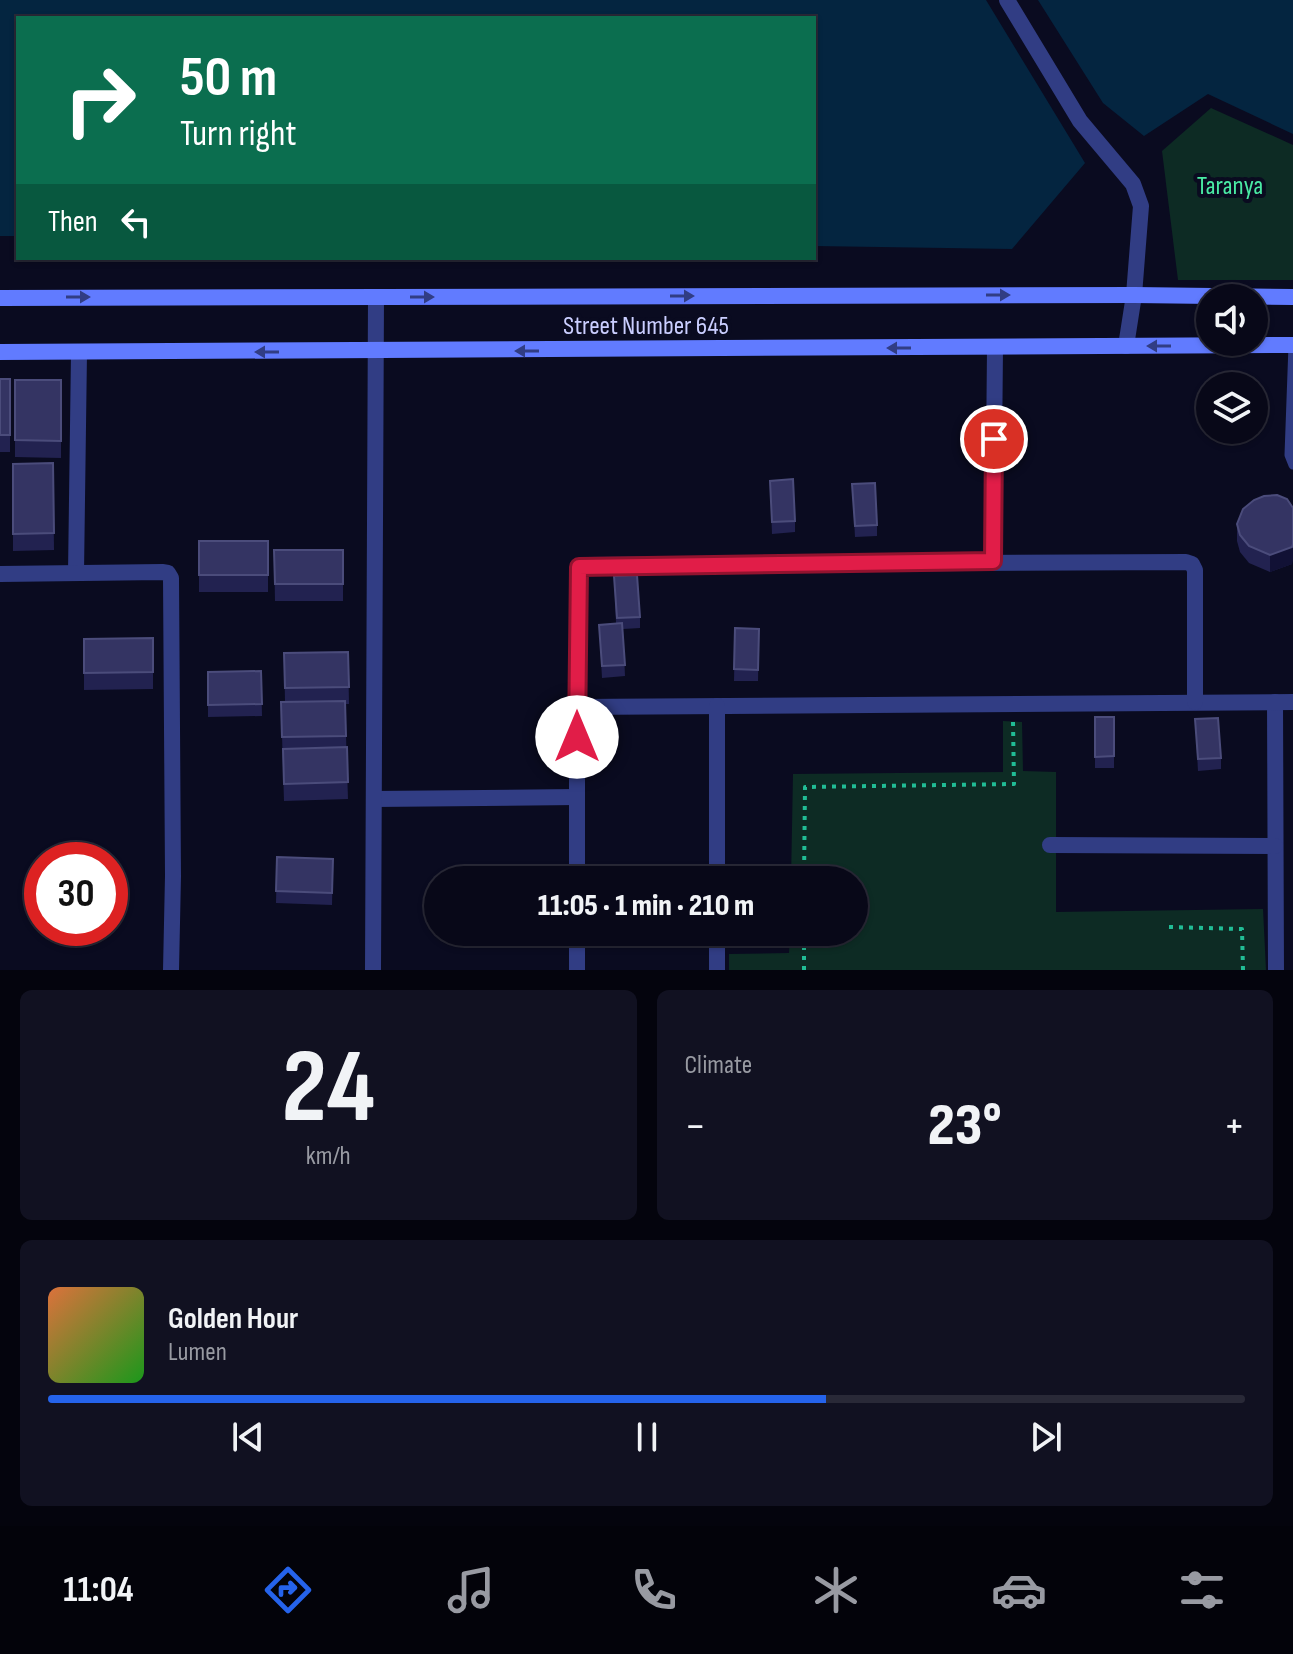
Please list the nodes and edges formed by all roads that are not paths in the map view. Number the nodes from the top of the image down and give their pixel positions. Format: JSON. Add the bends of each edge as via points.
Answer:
{"nodes":[{"id":1,"x":1007,"y":0,"type":"edge"},
{"id":2,"x":1134,"y":295,"type":"junction"},
{"id":3,"x":376,"y":297,"type":"junction"},
{"id":4,"x":1293,"y":297,"type":"edge"},
{"id":5,"x":0,"y":298,"type":"edge"},
{"id":6,"x":1293,"y":345,"type":"edge"},
{"id":7,"x":1126,"y":346,"type":"junction"},
{"id":8,"x":995,"y":348,"type":"junction"},
{"id":9,"x":0,"y":352,"type":"edge"},
{"id":10,"x":374,"y":352,"type":"junction"},
{"id":11,"x":79,"y":353,"type":"junction"},
{"id":12,"x":1293,"y":465,"type":"edge"},
{"id":13,"x":993,"y":561,"type":"junction"},
{"id":14,"x":76,"y":573,"type":"junction"},
{"id":15,"x":0,"y":574,"type":"edge"},
{"id":16,"x":1195,"y":702,"type":"junction"},
{"id":17,"x":1275,"y":702,"type":"junction"},
{"id":18,"x":1293,"y":702,"type":"edge"},
{"id":19,"x":717,"y":706,"type":"junction"},
{"id":20,"x":577,"y":707,"type":"junction"},
{"id":21,"x":577,"y":797,"type":"junction"},
{"id":22,"x":374,"y":799,"type":"junction"},
{"id":23,"x":1050,"y":845,"type":"dead end"},
{"id":24,"x":1275,"y":846,"type":"junction"},
{"id":25,"x":577,"y":866,"type":"edge"},
{"id":26,"x":717,"y":866,"type":"edge"},
{"id":27,"x":577,"y":946,"type":"edge"},
{"id":28,"x":717,"y":946,"type":"edge"},
{"id":29,"x":171,"y":970,"type":"edge"},
{"id":30,"x":373,"y":970,"type":"edge"},
{"id":31,"x":577,"y":970,"type":"edge"},
{"id":32,"x":717,"y":970,"type":"edge"},
{"id":33,"x":1276,"y":970,"type":"edge"}],
"edges":[{"from":1,"to":2,"type":"street","via":[[1080,121],[1133,184],[1141,206]]},
{"from":3,"to":2,"type":"street","name":"Street Number 645","one_way":true},
{"from":2,"to":4,"type":"street","name":"Street Number 645"},
{"from":2,"to":7,"type":"street"},
{"from":5,"to":3,"type":"street","name":"Street Number 645","one_way":true},
{"from":3,"to":10,"type":"street"},
{"from":6,"to":7,"type":"street","name":"Street Number 645","one_way":true},
{"from":6,"to":12,"type":"lane"},
{"from":7,"to":8,"type":"street","name":"Street Number 645"},
{"from":8,"to":10,"type":"street","name":"Street Number 645","one_way":true},
{"from":8,"to":13,"type":"street"},
{"from":9,"to":11,"type":"street","name":"Street Number 645"},
{"from":10,"to":11,"type":"street","name":"Street Number 645","one_way":true},
{"from":10,"to":22,"type":"street"},
{"from":11,"to":14,"type":"street"},
{"from":13,"to":16,"type":"street","via":[[1192,564]]},
{"from":13,"to":20,"type":"street","via":[[584,565],[577,571]]},
{"from":14,"to":15,"type":"street"},
{"from":14,"to":29,"type":"street","via":[[162,572],[171,578]]},
{"from":16,"to":17,"type":"street"},
{"from":16,"to":19,"type":"street"},
{"from":17,"to":18,"type":"street"},
{"from":17,"to":24,"type":"street"},
{"from":19,"to":20,"type":"street"},
{"from":19,"to":26,"type":"street"},
{"from":20,"to":21,"type":"street"},
{"from":21,"to":22,"type":"street"},
{"from":21,"to":25,"type":"street"},
{"from":22,"to":30,"type":"street"},
{"from":23,"to":24,"type":"street"},
{"from":24,"to":33,"type":"street"},
{"from":27,"to":31,"type":"street"},
{"from":28,"to":32,"type":"street"}]}
